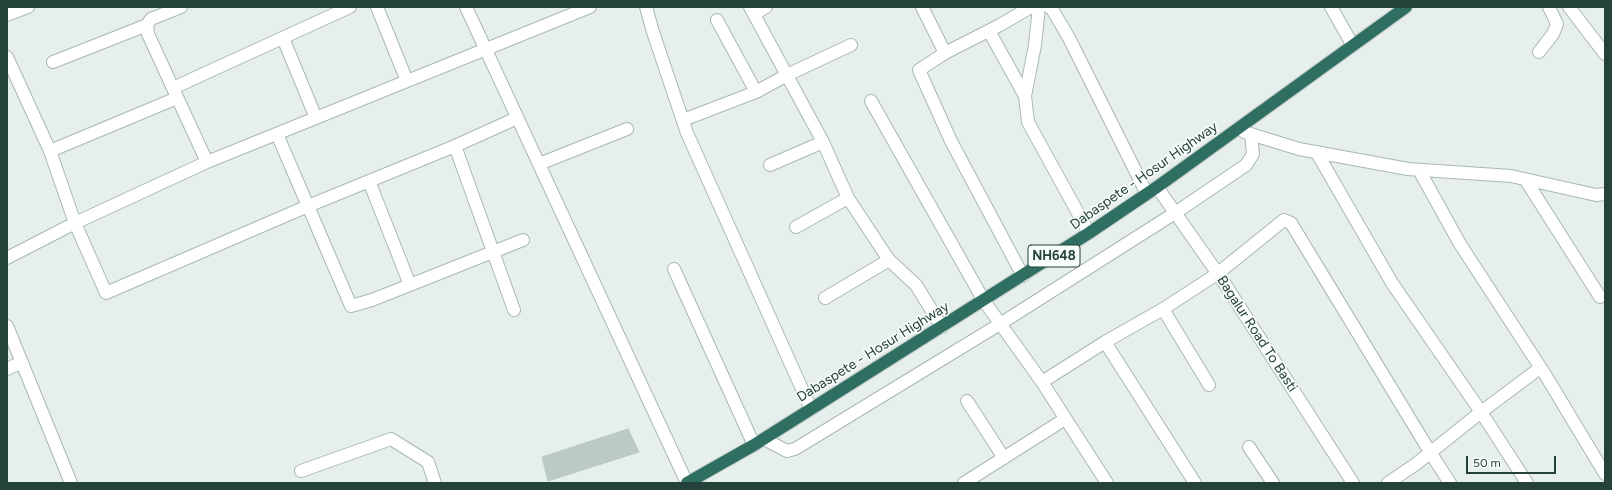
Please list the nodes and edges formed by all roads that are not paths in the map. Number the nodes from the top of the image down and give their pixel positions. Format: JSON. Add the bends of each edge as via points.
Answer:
{"nodes":[{"id":1,"x":28,"y":7,"type":"edge"},
{"id":2,"x":181,"y":7,"type":"edge"},
{"id":3,"x":350,"y":7,"type":"edge"},
{"id":4,"x":377,"y":7,"type":"edge"},
{"id":5,"x":466,"y":7,"type":"edge"},
{"id":6,"x":590,"y":7,"type":"edge"},
{"id":7,"x":646,"y":7,"type":"edge"},
{"id":8,"x":766,"y":7,"type":"edge"},
{"id":9,"x":922,"y":7,"type":"edge"},
{"id":10,"x":1031,"y":7,"type":"edge"},
{"id":11,"x":1039,"y":7,"type":"edge"},
{"id":12,"x":1049,"y":7,"type":"edge"},
{"id":13,"x":1330,"y":7,"type":"edge"},
{"id":14,"x":1406,"y":7,"type":"edge"},
{"id":15,"x":1569,"y":7,"type":"edge"},
{"id":16,"x":1553,"y":9,"type":"edge"},
{"id":17,"x":752,"y":10,"type":"edge"},
{"id":18,"x":7,"y":16,"type":"edge"},
{"id":19,"x":717,"y":20,"type":"dead end"},
{"id":20,"x":148,"y":25,"type":"junction"},
{"id":21,"x":989,"y":31,"type":"junction"},
{"id":22,"x":283,"y":38,"type":"junction"},
{"id":23,"x":1352,"y":44,"type":"junction"},
{"id":24,"x":851,"y":45,"type":"dead end"},
{"id":25,"x":485,"y":49,"type":"junction"},
{"id":26,"x":1539,"y":52,"type":"dead end"},
{"id":27,"x":1604,"y":52,"type":"edge"},
{"id":28,"x":945,"y":53,"type":"junction"},
{"id":29,"x":7,"y":57,"type":"edge"},
{"id":30,"x":53,"y":62,"type":"dead end"},
{"id":31,"x":787,"y":75,"type":"junction"},
{"id":32,"x":407,"y":80,"type":"junction"},
{"id":33,"x":756,"y":92,"type":"junction"},
{"id":34,"x":175,"y":93,"type":"junction"},
{"id":35,"x":1025,"y":96,"type":"junction"},
{"id":36,"x":871,"y":101,"type":"dead end"},
{"id":37,"x":316,"y":118,"type":"junction"},
{"id":38,"x":518,"y":118,"type":"junction"},
{"id":39,"x":683,"y":120,"type":"junction"},
{"id":40,"x":627,"y":129,"type":"dead end"},
{"id":41,"x":1236,"y":129,"type":"junction"},
{"id":42,"x":277,"y":134,"type":"junction"},
{"id":43,"x":1251,"y":134,"type":"junction"},
{"id":44,"x":823,"y":142,"type":"junction"},
{"id":45,"x":455,"y":146,"type":"junction"},
{"id":46,"x":50,"y":151,"type":"junction"},
{"id":47,"x":1317,"y":152,"type":"junction"},
{"id":48,"x":207,"y":162,"type":"junction"},
{"id":49,"x":539,"y":164,"type":"junction"},
{"id":50,"x":770,"y":165,"type":"dead end"},
{"id":51,"x":1418,"y":170,"type":"junction"},
{"id":52,"x":1525,"y":179,"type":"junction"},
{"id":53,"x":369,"y":181,"type":"junction"},
{"id":54,"x":1152,"y":191,"type":"junction"},
{"id":55,"x":1605,"y":194,"type":"edge"},
{"id":56,"x":848,"y":198,"type":"junction"},
{"id":57,"x":308,"y":206,"type":"junction"},
{"id":58,"x":1175,"y":213,"type":"junction"},
{"id":59,"x":75,"y":223,"type":"junction"},
{"id":60,"x":796,"y":227,"type":"dead end"},
{"id":61,"x":1089,"y":233,"type":"junction"},
{"id":62,"x":523,"y":240,"type":"dead end"},
{"id":63,"x":494,"y":252,"type":"junction"},
{"id":64,"x":7,"y":258,"type":"edge"},
{"id":65,"x":889,"y":260,"type":"junction"},
{"id":66,"x":674,"y":269,"type":"dead end"},
{"id":67,"x":1217,"y":274,"type":"junction"},
{"id":68,"x":1023,"y":276,"type":"junction"},
{"id":69,"x":410,"y":285,"type":"junction"},
{"id":70,"x":1600,"y":297,"type":"dead end"},
{"id":71,"x":826,"y":298,"type":"dead end"},
{"id":72,"x":984,"y":301,"type":"junction"},
{"id":73,"x":1163,"y":309,"type":"junction"},
{"id":74,"x":514,"y":310,"type":"dead end"},
{"id":75,"x":1000,"y":324,"type":"junction"},
{"id":76,"x":7,"y":326,"type":"edge"},
{"id":77,"x":942,"y":327,"type":"junction"},
{"id":78,"x":1105,"y":342,"type":"junction"},
{"id":79,"x":22,"y":362,"type":"junction"},
{"id":80,"x":1540,"y":368,"type":"junction"},
{"id":81,"x":7,"y":369,"type":"edge"},
{"id":82,"x":1042,"y":382,"type":"junction"},
{"id":83,"x":1209,"y":385,"type":"dead end"},
{"id":84,"x":967,"y":401,"type":"dead end"},
{"id":85,"x":811,"y":409,"type":"junction"},
{"id":86,"x":1481,"y":412,"type":"junction"},
{"id":87,"x":1065,"y":420,"type":"junction"},
{"id":88,"x":759,"y":442,"type":"junction"},
{"id":89,"x":1249,"y":447,"type":"dead end"},
{"id":90,"x":1430,"y":452,"type":"junction"},
{"id":91,"x":1004,"y":458,"type":"junction"},
{"id":92,"x":301,"y":471,"type":"dead end"},
{"id":93,"x":1605,"y":474,"type":"edge"},
{"id":94,"x":980,"y":479,"type":"edge"},
{"id":95,"x":71,"y":483,"type":"edge"},
{"id":96,"x":435,"y":483,"type":"edge"},
{"id":97,"x":687,"y":483,"type":"edge"},
{"id":98,"x":964,"y":483,"type":"edge"},
{"id":99,"x":1107,"y":483,"type":"edge"},
{"id":100,"x":1195,"y":483,"type":"edge"},
{"id":101,"x":1273,"y":483,"type":"edge"},
{"id":102,"x":1353,"y":483,"type":"edge"},
{"id":103,"x":1388,"y":483,"type":"edge"},
{"id":104,"x":1450,"y":483,"type":"edge"},
{"id":105,"x":1527,"y":483,"type":"edge"}],
"edges":[{"from":1,"to":18,"type":"street"},
{"from":2,"to":20,"type":"street","via":[[151,19]]},
{"from":3,"to":22,"type":"street"},
{"from":4,"to":32,"type":"street"},
{"from":5,"to":25,"type":"street"},
{"from":6,"to":25,"type":"street"},
{"from":7,"to":39,"type":"street"},
{"from":8,"to":17,"type":"street"},
{"from":9,"to":28,"type":"street"},
{"from":10,"to":21,"type":"street"},
{"from":11,"to":35,"type":"street"},
{"from":12,"to":54,"type":"street","name":"Bagalur Road To Basti","via":[[1069,38]]},
{"from":13,"to":23,"type":"street"},
{"from":14,"to":23,"type":"highway","name":"Dabaspete - Hosur Highway","number":"NH648"},
{"from":15,"to":27,"type":"street"},
{"from":16,"to":26,"type":"street","via":[[1557,24],[1554,34]]},
{"from":17,"to":31,"type":"street"},
{"from":19,"to":33,"type":"street"},
{"from":20,"to":30,"type":"street"},
{"from":20,"to":34,"type":"street","via":[[148,34]]},
{"from":21,"to":28,"type":"street"},
{"from":21,"to":35,"type":"street"},
{"from":22,"to":34,"type":"street"},
{"from":22,"to":37,"type":"street"},
{"from":23,"to":41,"type":"highway","name":"Dabaspete - Hosur Highway","number":"NH648"},
{"from":24,"to":31,"type":"street"},
{"from":25,"to":32,"type":"street"},
{"from":25,"to":38,"type":"street"},
{"from":28,"to":68,"type":"street","via":[[918,70]]},
{"from":29,"to":46,"type":"street"},
{"from":31,"to":33,"type":"street"},
{"from":31,"to":44,"type":"street"},
{"from":32,"to":37,"type":"street"},
{"from":33,"to":39,"type":"street"},
{"from":34,"to":46,"type":"street"},
{"from":34,"to":48,"type":"street"},
{"from":35,"to":61,"type":"street","via":[[1028,122]]},
{"from":36,"to":72,"type":"street"},
{"from":37,"to":42,"type":"street"},
{"from":38,"to":45,"type":"street"},
{"from":38,"to":49,"type":"street"},
{"from":39,"to":85,"type":"street"},
{"from":40,"to":49,"type":"street"},
{"from":41,"to":43,"type":"street"},
{"from":41,"to":54,"type":"highway","name":"Dabaspete - Hosur Highway","number":"NH648"},
{"from":42,"to":48,"type":"street"},
{"from":42,"to":57,"type":"street"},
{"from":43,"to":47,"type":"street"},
{"from":43,"to":58,"type":"street","via":[[1251,160]]},
{"from":44,"to":50,"type":"street"},
{"from":44,"to":56,"type":"street"},
{"from":45,"to":53,"type":"street"},
{"from":45,"to":63,"type":"street"},
{"from":46,"to":59,"type":"street"},
{"from":47,"to":51,"type":"street"},
{"from":47,"to":86,"type":"street","via":[[1392,283]]},
{"from":48,"to":59,"type":"street"},
{"from":49,"to":97,"type":"street"},
{"from":51,"to":52,"type":"street"},
{"from":51,"to":80,"type":"street","via":[[1460,244]]},
{"from":52,"to":55,"type":"street","via":[[1596,195]]},
{"from":52,"to":70,"type":"street"},
{"from":53,"to":57,"type":"street"},
{"from":53,"to":69,"type":"street"},
{"from":54,"to":58,"type":"street","name":"Bagalur Road To Basti"},
{"from":54,"to":61,"type":"highway","name":"Dabaspete - Hosur Highway","number":"NH648"},
{"from":56,"to":60,"type":"street"},
{"from":56,"to":65,"type":"street"},
{"from":57,"to":59,"type":"street","via":[[106,293]]},
{"from":57,"to":69,"type":"street","via":[[352,306]]},
{"from":58,"to":67,"type":"street","name":"Bagalur Road To Basti"},
{"from":58,"to":75,"type":"street"},
{"from":59,"to":64,"type":"street"},
{"from":61,"to":68,"type":"highway","name":"Dabaspete - Hosur Highway","number":"NH648"},
{"from":62,"to":63,"type":"street"},
{"from":63,"to":69,"type":"street"},
{"from":63,"to":74,"type":"street"},
{"from":65,"to":71,"type":"street"},
{"from":65,"to":77,"type":"street","via":[[916,286]]},
{"from":66,"to":88,"type":"street"},
{"from":67,"to":73,"type":"street"},
{"from":67,"to":90,"type":"street","via":[[1284,220],[1291,223]]},
{"from":67,"to":102,"type":"street","name":"Bagalur Road To Basti"},
{"from":68,"to":72,"type":"highway","name":"Dabaspete - Hosur Highway","number":"NH648"},
{"from":72,"to":75,"type":"street"},
{"from":72,"to":77,"type":"highway","name":"Dabaspete - Hosur Highway","number":"NH648"},
{"from":73,"to":78,"type":"street"},
{"from":73,"to":83,"type":"street"},
{"from":75,"to":82,"type":"street"},
{"from":75,"to":88,"type":"street","via":[[795,449],[787,451]]},
{"from":76,"to":79,"type":"street"},
{"from":77,"to":85,"type":"highway","name":"Dabaspete - Hosur Highway","number":"NH648"},
{"from":78,"to":82,"type":"street"},
{"from":78,"to":100,"type":"street"},
{"from":79,"to":81,"type":"street"},
{"from":79,"to":95,"type":"street"},
{"from":80,"to":86,"type":"street"},
{"from":80,"to":93,"type":"street"},
{"from":82,"to":87,"type":"street"},
{"from":84,"to":91,"type":"street"},
{"from":85,"to":88,"type":"highway","name":"Dabaspete - Hosur Highway","number":"NH648"},
{"from":86,"to":90,"type":"street"},
{"from":86,"to":105,"type":"street"},
{"from":87,"to":91,"type":"street"},
{"from":87,"to":99,"type":"street"},
{"from":88,"to":97,"type":"highway","name":"Dabaspete - Hosur Highway","number":"NH648"},
{"from":89,"to":101,"type":"street"},
{"from":90,"to":103,"type":"street"},
{"from":90,"to":104,"type":"street"},
{"from":91,"to":94,"type":"street"},
{"from":92,"to":96,"type":"street","via":[[391,439],[428,462]]},
{"from":94,"to":98,"type":"street"}]}
